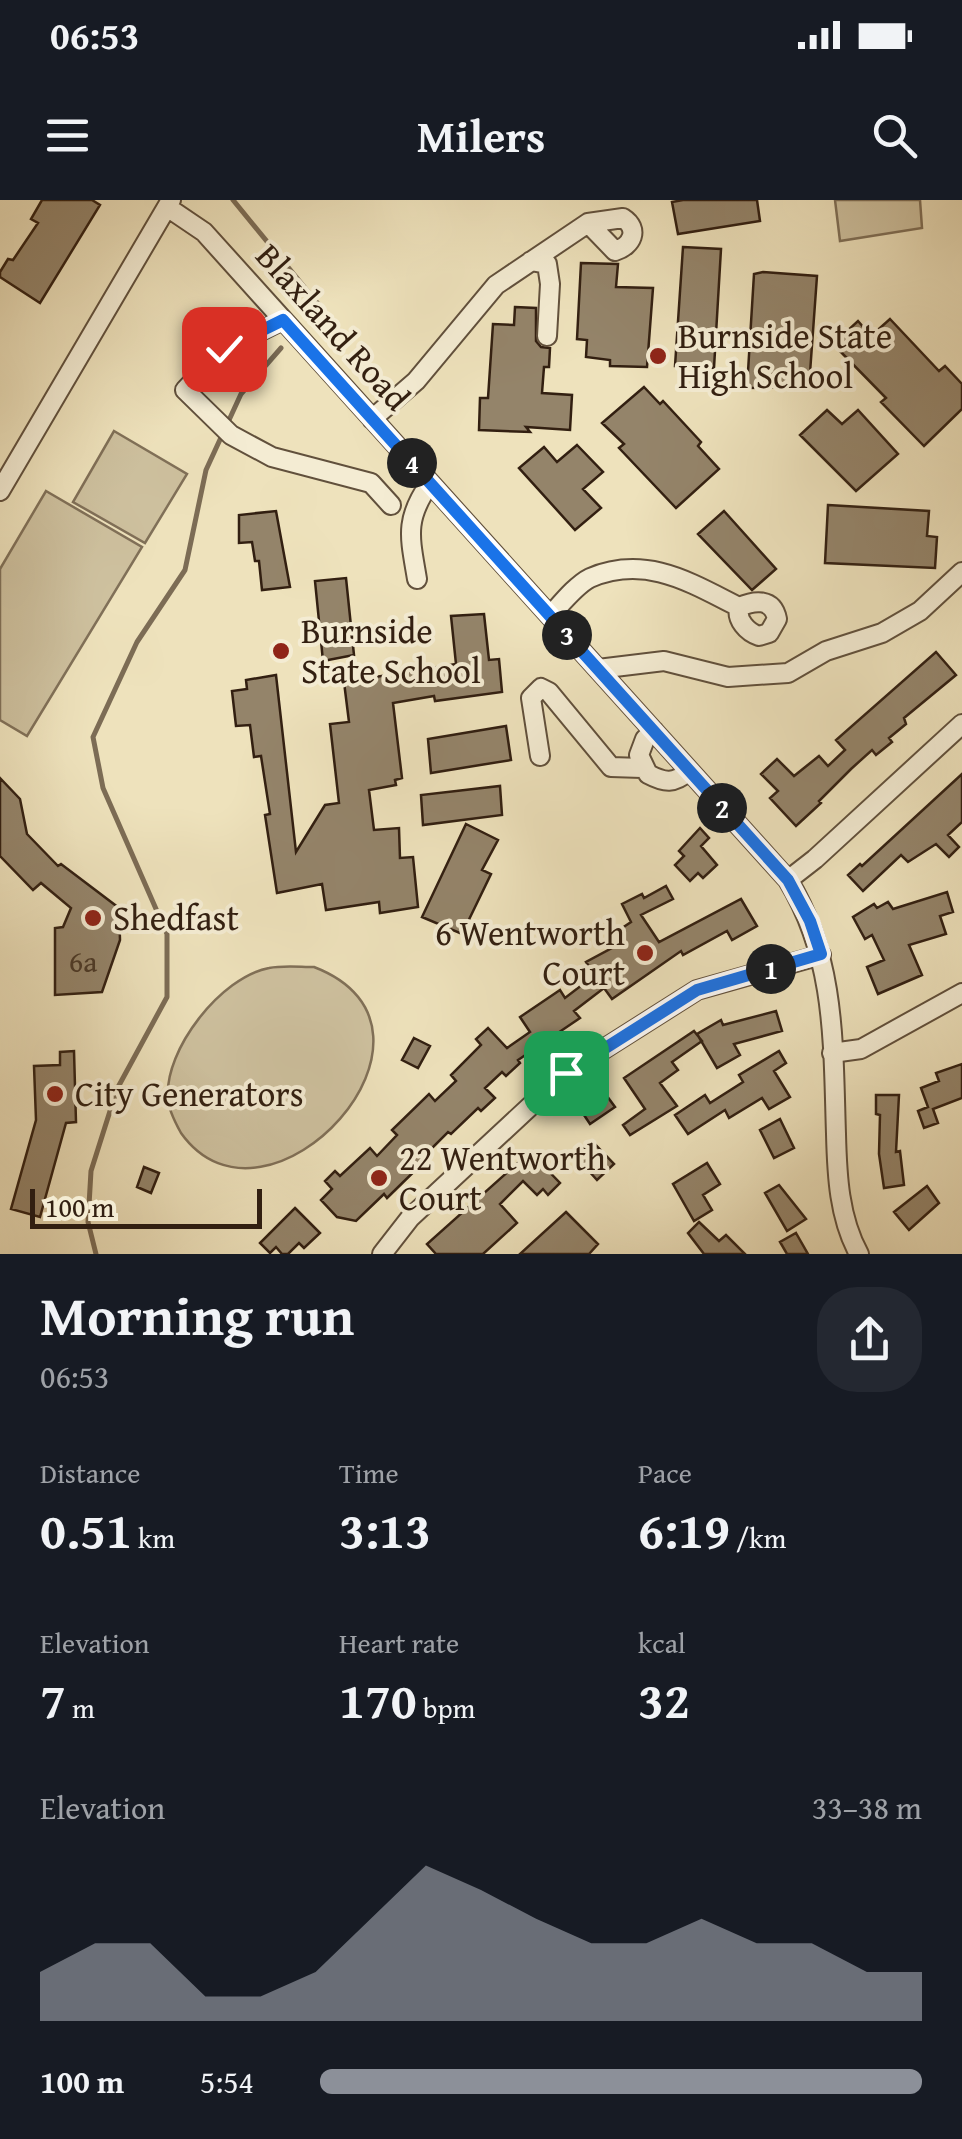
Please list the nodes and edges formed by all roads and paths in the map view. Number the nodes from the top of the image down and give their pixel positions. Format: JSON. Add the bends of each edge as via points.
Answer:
{"nodes":[{"id":1,"x":169,"y":204,"type":"edge"},
{"id":2,"x":588,"y":224,"type":"dead end"},
{"id":3,"x":531,"y":261,"type":"junction"},
{"id":4,"x":283,"y":320,"type":"junction"},
{"id":5,"x":547,"y":336,"type":"dead end"},
{"id":6,"x":372,"y":419,"type":"junction"},
{"id":7,"x":430,"y":483,"type":"junction"},
{"id":8,"x":0,"y":491,"type":"edge"},
{"id":9,"x":391,"y":505,"type":"dead end"},
{"id":10,"x":962,"y":572,"type":"edge"},
{"id":11,"x":418,"y":579,"type":"dead end"},
{"id":12,"x":739,"y":607,"type":"dead end"},
{"id":13,"x":550,"y":616,"type":"junction"},
{"id":14,"x":598,"y":669,"type":"junction"},
{"id":15,"x":962,"y":724,"type":"edge"},
{"id":16,"x":654,"y":731,"type":"junction"},
{"id":17,"x":540,"y":756,"type":"dead end"},
{"id":18,"x":642,"y":768,"type":"junction"},
{"id":19,"x":689,"y":771,"type":"junction"},
{"id":20,"x":788,"y":880,"type":"junction"},
{"id":21,"x":821,"y":954,"type":"junction"},
{"id":22,"x":962,"y":993,"type":"edge"},
{"id":23,"x":832,"y":1054,"type":"junction"},
{"id":24,"x":382,"y":1254,"type":"edge"},
{"id":25,"x":859,"y":1254,"type":"edge"}],
"edges":[{"from":1,"to":4,"type":"street","name":"Blaxland Road","via":[[204,232]]},
{"from":1,"to":8,"type":"street"},
{"from":2,"to":3,"type":"street"},
{"from":3,"to":5,"type":"street","via":[[547,264]]},
{"from":3,"to":6,"type":"street","via":[[496,284],[416,381]]},
{"from":4,"to":6,"type":"street","name":"Blaxland Road"},
{"from":4,"to":9,"type":"street","via":[[224,349],[185,390],[224,428],[272,457],[372,483]]},
{"from":6,"to":7,"type":"street","name":"Blaxland Road"},
{"from":7,"to":11,"type":"street","via":[[408,525]]},
{"from":7,"to":13,"type":"street","name":"Blaxland Road"},
{"from":10,"to":14,"type":"street","via":[[920,612],[788,673],[728,677],[664,662]]},
{"from":12,"to":13,"type":"street","via":[[669,572],[634,568],[588,579]]},
{"from":13,"to":14,"type":"street","name":"Blaxland Road"},
{"from":14,"to":16,"type":"street","name":"Blaxland Road"},
{"from":15,"to":20,"type":"street"},
{"from":16,"to":18,"type":"street","via":[[639,754]]},
{"from":16,"to":19,"type":"street","name":"Blaxland Road"},
{"from":17,"to":18,"type":"street","via":[[531,698],[541,688],[611,766]]},
{"from":18,"to":19,"type":"street","via":[[668,782]]},
{"from":19,"to":20,"type":"street","name":"Blaxland Road"},
{"from":20,"to":21,"type":"street","name":"Blaxland Road"},
{"from":21,"to":23,"type":"street","name":"Blaxland Road"},
{"from":21,"to":24,"type":"street","via":[[697,990],[566,1073],[410,1218]]},
{"from":22,"to":23,"type":"street","via":[[861,1049]]},
{"from":23,"to":25,"type":"street","name":"Blaxland Road","via":[[842,1206]]}]}
